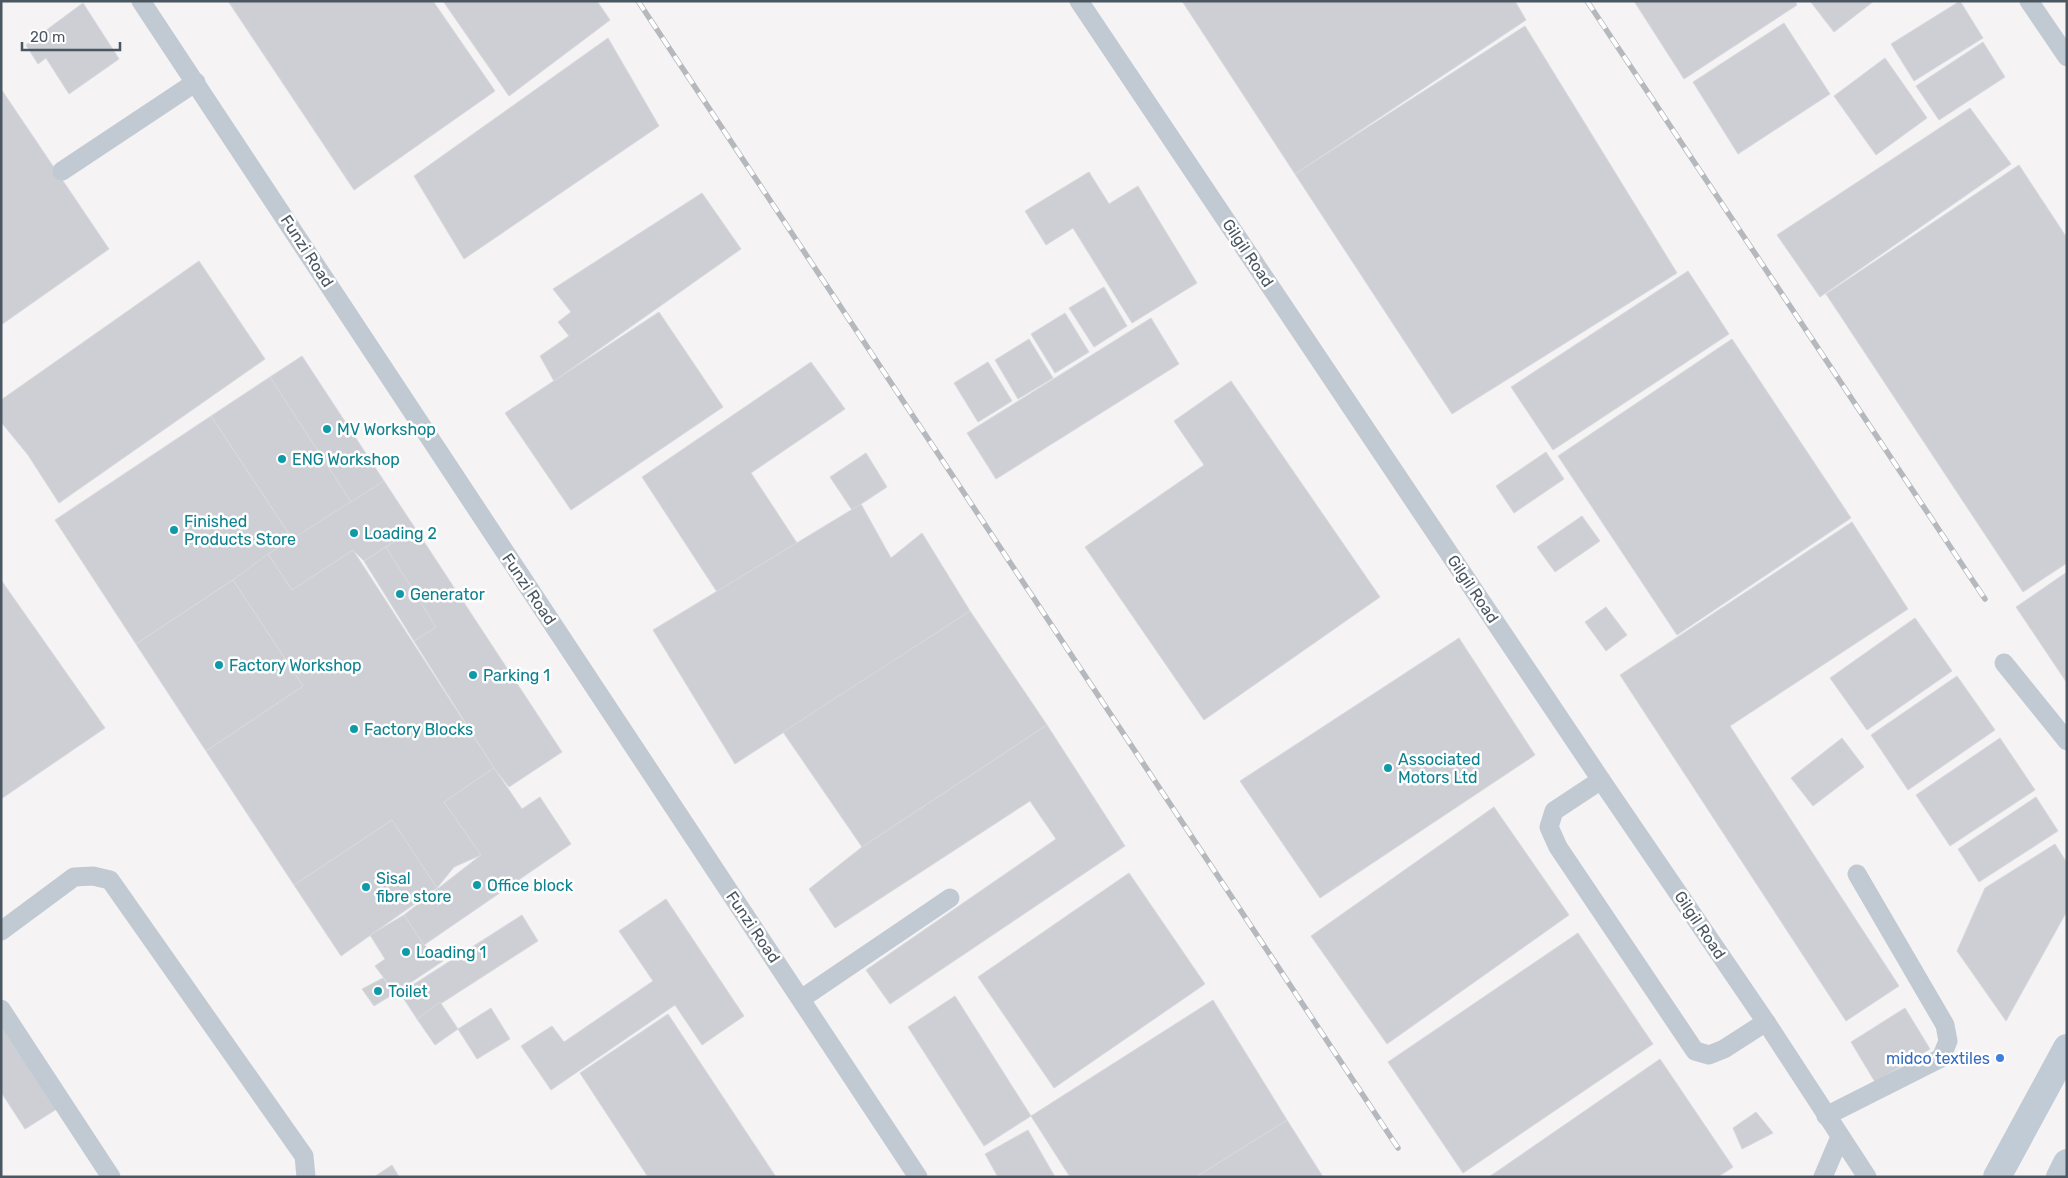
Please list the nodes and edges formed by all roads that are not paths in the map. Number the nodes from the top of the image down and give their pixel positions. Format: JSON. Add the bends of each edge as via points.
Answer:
{"nodes":[{"id":1,"x":141,"y":1,"type":"edge"},
{"id":2,"x":1079,"y":1,"type":"edge"},
{"id":3,"x":2029,"y":1,"type":"edge"},
{"id":4,"x":2067,"y":57,"type":"edge"},
{"id":5,"x":196,"y":82,"type":"junction"},
{"id":6,"x":62,"y":171,"type":"dead end"},
{"id":7,"x":2004,"y":663,"type":"dead end"},
{"id":8,"x":2067,"y":741,"type":"edge"},
{"id":9,"x":1601,"y":780,"type":"junction"},
{"id":10,"x":1857,"y":874,"type":"dead end"},
{"id":11,"x":950,"y":898,"type":"dead end"},
{"id":12,"x":1,"y":931,"type":"edge"},
{"id":13,"x":801,"y":999,"type":"junction"},
{"id":14,"x":1,"y":1009,"type":"edge"},
{"id":15,"x":1766,"y":1022,"type":"junction"},
{"id":16,"x":2067,"y":1048,"type":"edge"},
{"id":17,"x":1826,"y":1116,"type":"junction"},
{"id":18,"x":1840,"y":1137,"type":"junction"},
{"id":19,"x":2067,"y":1163,"type":"edge"},
{"id":20,"x":111,"y":1177,"type":"edge"},
{"id":21,"x":306,"y":1177,"type":"edge"},
{"id":22,"x":918,"y":1177,"type":"edge"},
{"id":23,"x":1823,"y":1177,"type":"edge"},
{"id":24,"x":1866,"y":1177,"type":"edge"},
{"id":25,"x":1997,"y":1177,"type":"edge"},
{"id":26,"x":2060,"y":1177,"type":"edge"}],
"edges":[{"from":1,"to":5,"type":"lane","name":"Funzi Road"},
{"from":2,"to":9,"type":"lane","name":"Gilgil Road"},
{"from":3,"to":4,"type":"lane"},
{"from":5,"to":6,"type":"lane"},
{"from":5,"to":13,"type":"lane","name":"Funzi Road"},
{"from":7,"to":8,"type":"lane"},
{"from":9,"to":15,"type":"lane","name":"Gilgil Road"},
{"from":9,"to":15,"type":"lane","via":[[1554,811],[1549,826],[1558,847],[1695,1052],[1709,1055],[1724,1049]]},
{"from":10,"to":17,"type":"lane","via":[[1945,1025],[1948,1041],[1941,1058]]},
{"from":11,"to":13,"type":"lane"},
{"from":12,"to":21,"type":"lane","via":[[74,877],[93,876],[110,880],[304,1156]]},
{"from":13,"to":22,"type":"lane","name":"Funzi Road"},
{"from":14,"to":20,"type":"lane"},
{"from":15,"to":17,"type":"lane","name":"Gilgil Road"},
{"from":16,"to":25,"type":"main road"},
{"from":17,"to":18,"type":"lane","name":"Gilgil Road"},
{"from":18,"to":23,"type":"lane"},
{"from":18,"to":24,"type":"lane","name":"Gilgil Road"},
{"from":19,"to":26,"type":"main road"}]}
